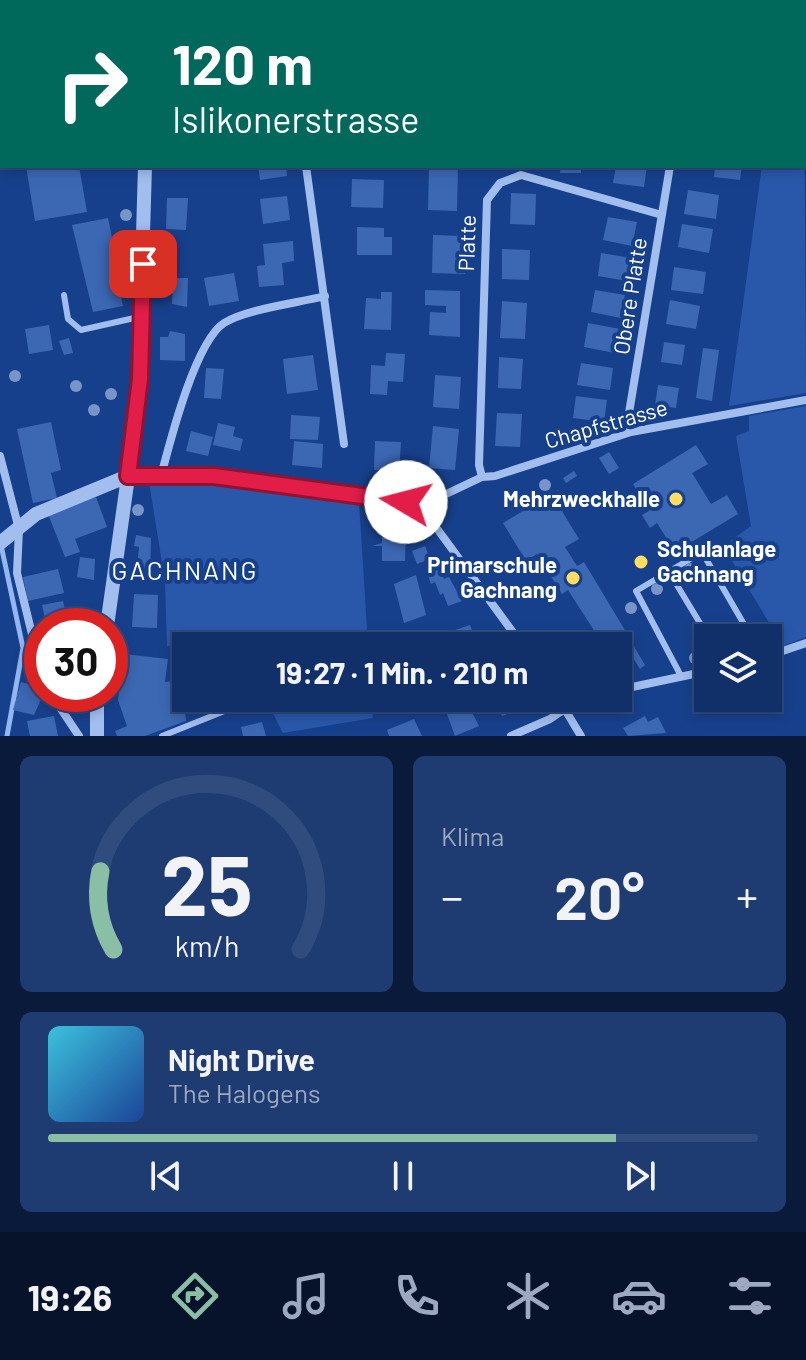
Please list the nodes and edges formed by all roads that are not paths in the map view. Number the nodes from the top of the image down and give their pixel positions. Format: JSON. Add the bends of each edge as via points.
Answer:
{"nodes":[{"id":1,"x":145,"y":168,"type":"edge"},
{"id":2,"x":306,"y":168,"type":"edge"},
{"id":3,"x":670,"y":168,"type":"edge"},
{"id":4,"x":662,"y":215,"type":"junction"},
{"id":5,"x":64,"y":295,"type":"dead end"},
{"id":6,"x":325,"y":296,"type":"junction"},
{"id":7,"x":143,"y":317,"type":"junction"},
{"id":8,"x":806,"y":400,"type":"edge"},
{"id":9,"x":631,"y":432,"type":"junction"},
{"id":10,"x":344,"y":444,"type":"dead end"},
{"id":11,"x":0,"y":456,"type":"edge"},
{"id":12,"x":128,"y":476,"type":"junction"},
{"id":13,"x":161,"y":476,"type":"junction"},
{"id":14,"x":482,"y":477,"type":"junction"},
{"id":15,"x":423,"y":505,"type":"junction"},
{"id":16,"x":9,"y":537,"type":"edge"},
{"id":17,"x":669,"y":572,"type":"junction"},
{"id":18,"x":26,"y":608,"type":"edge"},
{"id":19,"x":110,"y":608,"type":"edge"},
{"id":20,"x":701,"y":624,"type":"edge"},
{"id":21,"x":744,"y":624,"type":"edge"},
{"id":22,"x":513,"y":632,"type":"edge"},
{"id":23,"x":806,"y":643,"type":"edge"},
{"id":24,"x":782,"y":652,"type":"edge"},
{"id":25,"x":694,"y":674,"type":"edge"},
{"id":26,"x":681,"y":676,"type":"junction"},
{"id":27,"x":632,"y":687,"type":"edge"},
{"id":28,"x":63,"y":712,"type":"edge"},
{"id":29,"x":97,"y":712,"type":"edge"},
{"id":30,"x":222,"y":712,"type":"edge"},
{"id":31,"x":559,"y":712,"type":"edge"},
{"id":32,"x":568,"y":712,"type":"edge"},
{"id":33,"x":79,"y":736,"type":"edge"},
{"id":34,"x":97,"y":736,"type":"edge"},
{"id":35,"x":162,"y":736,"type":"edge"},
{"id":36,"x":511,"y":736,"type":"edge"},
{"id":37,"x":581,"y":736,"type":"edge"}],
"edges":[{"from":1,"to":7,"type":"street"},
{"from":2,"to":6,"type":"street"},
{"from":3,"to":4,"type":"street","name":"Obere Platte"},
{"from":4,"to":9,"type":"street","name":"Obere Platte","via":[[628,419]]},
{"from":4,"to":14,"type":"street","name":"Platte","via":[[521,175],[500,183],[487,200]]},
{"from":5,"to":7,"type":"lane","via":[[68,319],[81,330]]},
{"from":6,"to":10,"type":"street"},
{"from":6,"to":13,"type":"street","via":[[231,320],[216,331],[175,419]]},
{"from":7,"to":12,"type":"street"},
{"from":8,"to":9,"type":"street","name":"Chapfstrasse"},
{"from":9,"to":14,"type":"street","name":"Chapfstrasse"},
{"from":11,"to":16,"type":"street"},
{"from":12,"to":13,"type":"street"},
{"from":12,"to":16,"type":"street","via":[[36,514]]},
{"from":12,"to":19,"type":"street"},
{"from":13,"to":15,"type":"street","via":[[214,476]]},
{"from":14,"to":15,"type":"street","name":"Chapfstrasse"},
{"from":15,"to":22,"type":"street"},
{"from":16,"to":18,"type":"street"},
{"from":17,"to":20,"type":"lane"},
{"from":17,"to":21,"type":"lane","via":[[702,552]]},
{"from":17,"to":26,"type":"lane","via":[[636,591]]},
{"from":23,"to":24,"type":"street"},
{"from":25,"to":26,"type":"street"},
{"from":26,"to":27,"type":"street"},
{"from":28,"to":33,"type":"street"},
{"from":29,"to":34,"type":"street"},
{"from":30,"to":35,"type":"lane"},
{"from":31,"to":36,"type":"street"},
{"from":32,"to":37,"type":"street"}]}
